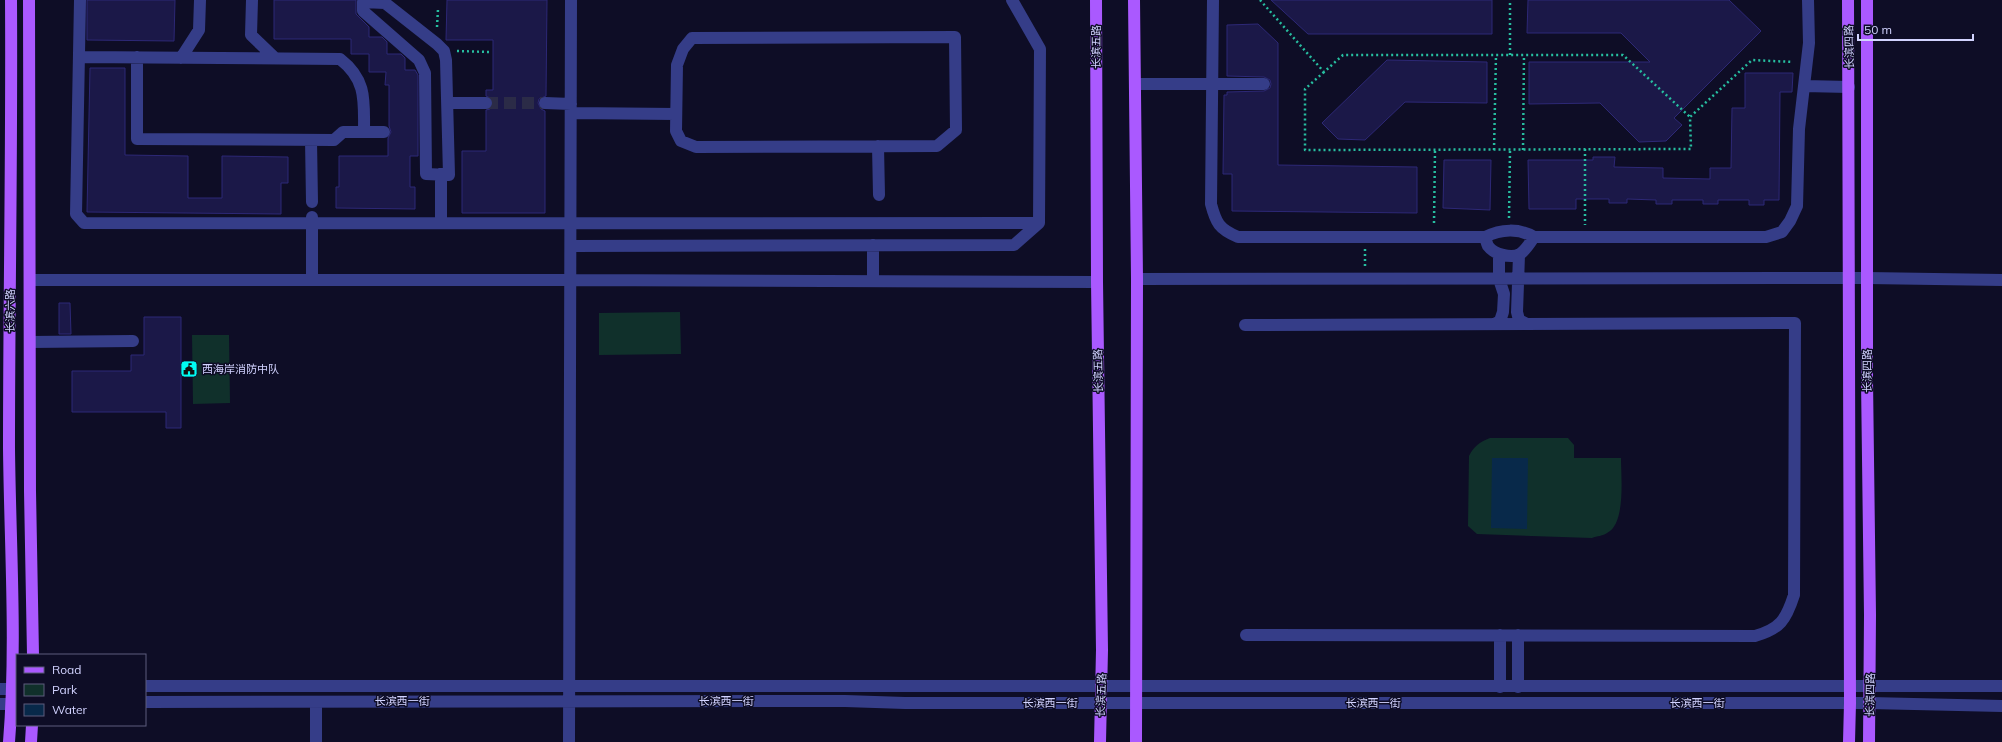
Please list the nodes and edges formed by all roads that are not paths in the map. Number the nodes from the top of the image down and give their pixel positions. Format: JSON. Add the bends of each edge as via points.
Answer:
{"nodes":[{"id":1,"x":11,"y":0,"type":"edge"},
{"id":2,"x":30,"y":0,"type":"edge"},
{"id":3,"x":80,"y":0,"type":"edge"},
{"id":4,"x":200,"y":0,"type":"edge"},
{"id":5,"x":252,"y":0,"type":"edge"},
{"id":6,"x":571,"y":0,"type":"edge"},
{"id":7,"x":1012,"y":0,"type":"edge"},
{"id":8,"x":1096,"y":0,"type":"edge"},
{"id":9,"x":1134,"y":0,"type":"edge"},
{"id":10,"x":1213,"y":0,"type":"edge"},
{"id":11,"x":1808,"y":0,"type":"edge"},
{"id":12,"x":1848,"y":0,"type":"edge"},
{"id":13,"x":1867,"y":0,"type":"edge"},
{"id":14,"x":384,"y":2,"type":"edge"},
{"id":15,"x":79,"y":57,"type":"junction"},
{"id":16,"x":137,"y":57,"type":"junction"},
{"id":17,"x":182,"y":58,"type":"junction"},
{"id":18,"x":275,"y":58,"type":"junction"},
{"id":19,"x":1135,"y":84,"type":"junction"},
{"id":20,"x":1212,"y":84,"type":"junction"},
{"id":21,"x":1264,"y":84,"type":"dead end"},
{"id":22,"x":1804,"y":86,"type":"junction"},
{"id":23,"x":1849,"y":86,"type":"junction"},
{"id":24,"x":448,"y":103,"type":"junction"},
{"id":25,"x":486,"y":103,"type":"tunnel mouth"},
{"id":26,"x":545,"y":103,"type":"tunnel mouth"},
{"id":27,"x":571,"y":108,"type":"junction"},
{"id":28,"x":676,"y":114,"type":"junction"},
{"id":29,"x":364,"y":132,"type":"junction"},
{"id":30,"x":384,"y":132,"type":"dead end"},
{"id":31,"x":311,"y":140,"type":"junction"},
{"id":32,"x":878,"y":146,"type":"junction"},
{"id":33,"x":441,"y":174,"type":"junction"},
{"id":34,"x":879,"y":195,"type":"dead end"},
{"id":35,"x":312,"y":202,"type":"dead end"},
{"id":36,"x":312,"y":221,"type":"junction"},
{"id":37,"x":571,"y":222,"type":"junction"},
{"id":38,"x":441,"y":223,"type":"junction"},
{"id":39,"x":1039,"y":223,"type":"junction"},
{"id":40,"x":1485,"y":237,"type":"junction"},
{"id":41,"x":1534,"y":237,"type":"junction"},
{"id":42,"x":873,"y":245,"type":"junction"},
{"id":43,"x":571,"y":246,"type":"junction"},
{"id":44,"x":1499,"y":254,"type":"junction"},
{"id":45,"x":1519,"y":255,"type":"junction"},
{"id":46,"x":1850,"y":278,"type":"junction"},
{"id":47,"x":1868,"y":278,"type":"junction"},
{"id":48,"x":1137,"y":279,"type":"junction"},
{"id":49,"x":1499,"y":279,"type":"junction"},
{"id":50,"x":1519,"y":279,"type":"junction"},
{"id":51,"x":30,"y":280,"type":"junction"},
{"id":52,"x":312,"y":280,"type":"junction"},
{"id":53,"x":571,"y":280,"type":"junction"},
{"id":54,"x":2002,"y":280,"type":"edge"},
{"id":55,"x":873,"y":281,"type":"junction"},
{"id":56,"x":1097,"y":282,"type":"junction"},
{"id":57,"x":1494,"y":324,"type":"junction"},
{"id":58,"x":1527,"y":324,"type":"junction"},
{"id":59,"x":1245,"y":325,"type":"dead end"},
{"id":60,"x":133,"y":341,"type":"dead end"},
{"id":61,"x":30,"y":342,"type":"junction"},
{"id":62,"x":1246,"y":635,"type":"dead end"},
{"id":63,"x":1500,"y":635,"type":"junction"},
{"id":64,"x":1518,"y":635,"type":"junction"},
{"id":65,"x":33,"y":654,"type":"edge"},
{"id":66,"x":146,"y":686,"type":"edge"},
{"id":67,"x":569,"y":686,"type":"junction"},
{"id":68,"x":1101,"y":686,"type":"junction"},
{"id":69,"x":1138,"y":686,"type":"junction"},
{"id":70,"x":1850,"y":686,"type":"junction"},
{"id":71,"x":1870,"y":686,"type":"junction"},
{"id":72,"x":2002,"y":686,"type":"edge"},
{"id":73,"x":1500,"y":687,"type":"junction"},
{"id":74,"x":1518,"y":687,"type":"junction"},
{"id":75,"x":10,"y":689,"type":"edge"},
{"id":76,"x":569,"y":700,"type":"junction"},
{"id":77,"x":146,"y":702,"type":"edge"},
{"id":78,"x":316,"y":702,"type":"junction"},
{"id":79,"x":1850,"y":703,"type":"junction"},
{"id":80,"x":1870,"y":703,"type":"junction"},
{"id":81,"x":10,"y":704,"type":"edge"},
{"id":82,"x":1101,"y":704,"type":"junction"},
{"id":83,"x":1138,"y":704,"type":"junction"},
{"id":84,"x":2002,"y":706,"type":"edge"},
{"id":85,"x":32,"y":726,"type":"edge"},
{"id":86,"x":9,"y":742,"type":"edge"},
{"id":87,"x":31,"y":742,"type":"edge"},
{"id":88,"x":316,"y":742,"type":"edge"},
{"id":89,"x":569,"y":742,"type":"edge"},
{"id":90,"x":1100,"y":742,"type":"edge"},
{"id":91,"x":1136,"y":742,"type":"edge"},
{"id":92,"x":1849,"y":742,"type":"edge"},
{"id":93,"x":1869,"y":742,"type":"edge"}],
"edges":[{"from":1,"to":75,"type":"main road","name":"长滨六路","via":[[9,439],[13,559]]},
{"from":2,"to":51,"type":"main road","name":"长滨六路"},
{"from":3,"to":15,"type":"street"},
{"from":4,"to":17,"type":"street","via":[[200,30]]},
{"from":5,"to":18,"type":"street","via":[[251,35]]},
{"from":6,"to":27,"type":"street"},
{"from":7,"to":39,"type":"street","via":[[1040,49]]},
{"from":8,"to":56,"type":"main road","name":"长滨五路"},
{"from":9,"to":19,"type":"main road"},
{"from":10,"to":20,"type":"street"},
{"from":11,"to":22,"type":"street","via":[[1809,43]]},
{"from":12,"to":23,"type":"main road","name":"长滨四路"},
{"from":13,"to":47,"type":"main road","name":"长滨四路"},
{"from":14,"to":24,"type":"street","via":[[444,51]]},
{"from":14,"to":33,"type":"street","via":[[363,2],[363,11],[419,60],[425,73],[426,174]]},
{"from":15,"to":16,"type":"street"},
{"from":15,"to":36,"type":"street","via":[[76,214],[84,223]]},
{"from":16,"to":17,"type":"street"},
{"from":16,"to":31,"type":"street","via":[[137,139]]},
{"from":17,"to":18,"type":"street"},
{"from":18,"to":29,"type":"street","via":[[340,59],[352,68],[360,83],[364,99]]},
{"from":19,"to":20,"type":"street"},
{"from":19,"to":48,"type":"main road"},
{"from":20,"to":21,"type":"street"},
{"from":20,"to":40,"type":"street","via":[[1210,204],[1215,220],[1224,231],[1238,237]]},
{"from":22,"to":23,"type":"street"},
{"from":22,"to":41,"type":"street","via":[[1799,129],[1797,206],[1782,232],[1766,237]]},
{"from":23,"to":46,"type":"main road","name":"长滨四路"},
{"from":24,"to":25,"type":"street"},
{"from":24,"to":33,"type":"street","via":[[449,175]]},
{"from":26,"to":27,"type":"street"},
{"from":27,"to":28,"type":"street"},
{"from":27,"to":37,"type":"street"},
{"from":28,"to":32,"type":"street","via":[[676,131],[681,141],[696,147]]},
{"from":28,"to":32,"type":"street","via":[[677,65],[683,49],[692,38],[955,37],[956,130],[937,146]]},
{"from":29,"to":30,"type":"street"},
{"from":29,"to":31,"type":"street","via":[[343,132],[334,140]]},
{"from":31,"to":35,"type":"street"},
{"from":32,"to":34,"type":"street"},
{"from":33,"to":38,"type":"street"},
{"from":36,"to":38,"type":"street"},
{"from":36,"to":52,"type":"street"},
{"from":37,"to":38,"type":"street"},
{"from":37,"to":39,"type":"street"},
{"from":37,"to":43,"type":"street"},
{"from":39,"to":42,"type":"street","via":[[1014,245]]},
{"from":40,"to":41,"type":"street","via":[[1509,230],[1528,233]]},
{"from":40,"to":44,"type":"street","via":[[1488,246]]},
{"from":41,"to":45,"type":"street"},
{"from":42,"to":43,"type":"street"},
{"from":42,"to":55,"type":"street"},
{"from":43,"to":53,"type":"street"},
{"from":44,"to":45,"type":"street"},
{"from":44,"to":49,"type":"street"},
{"from":45,"to":50,"type":"street"},
{"from":46,"to":47,"type":"street"},
{"from":46,"to":50,"type":"street"},
{"from":46,"to":70,"type":"main road","name":"长滨四路"},
{"from":47,"to":54,"type":"street"},
{"from":47,"to":71,"type":"main road","name":"长滨四路"},
{"from":48,"to":49,"type":"street"},
{"from":48,"to":69,"type":"main road"},
{"from":49,"to":50,"type":"street"},
{"from":49,"to":57,"type":"street","via":[[1504,294],[1503,312],[1500,321]]},
{"from":50,"to":58,"type":"street","via":[[1517,312],[1519,320]]},
{"from":51,"to":52,"type":"street"},
{"from":51,"to":61,"type":"main road","name":"长滨六路"},
{"from":52,"to":53,"type":"street"},
{"from":53,"to":55,"type":"street"},
{"from":53,"to":67,"type":"street"},
{"from":55,"to":56,"type":"street"},
{"from":56,"to":68,"type":"main road","name":"长滨五路"},
{"from":57,"to":58,"type":"street"},
{"from":57,"to":59,"type":"street"},
{"from":58,"to":64,"type":"street","via":[[1795,323],[1794,595],[1789,610],[1780,623],[1770,632],[1754,636]]},
{"from":60,"to":61,"type":"street"},
{"from":61,"to":65,"type":"main road","name":"长滨六路"},
{"from":62,"to":63,"type":"street"},
{"from":63,"to":64,"type":"street"},
{"from":63,"to":73,"type":"street"},
{"from":64,"to":74,"type":"street"},
{"from":66,"to":67,"type":"street","name":"长滨西一街"},
{"from":67,"to":68,"type":"street","name":"长滨西一街"},
{"from":67,"to":76,"type":"street"},
{"from":68,"to":69,"type":"street","name":"长滨西一街"},
{"from":68,"to":82,"type":"main road","name":"长滨五路"},
{"from":69,"to":73,"type":"street","name":"长滨西一街"},
{"from":69,"to":83,"type":"main road"},
{"from":70,"to":71,"type":"street","name":"长滨西一街"},
{"from":70,"to":74,"type":"street","name":"长滨西一街"},
{"from":70,"to":79,"type":"main road","name":"长滨四路"},
{"from":71,"to":72,"type":"street","name":"长滨西一街"},
{"from":71,"to":80,"type":"main road","name":"长滨四路"},
{"from":73,"to":74,"type":"street","name":"长滨西一街"},
{"from":75,"to":81,"type":"main road","name":"长滨六路"},
{"from":76,"to":78,"type":"street","name":"长滨西一街"},
{"from":76,"to":82,"type":"street","name":"长滨西一街"},
{"from":76,"to":89,"type":"street"},
{"from":77,"to":78,"type":"street","name":"长滨西一街"},
{"from":78,"to":88,"type":"street"},
{"from":79,"to":80,"type":"street","name":"长滨西一街"},
{"from":79,"to":83,"type":"street","name":"长滨西一街"},
{"from":79,"to":92,"type":"main road","name":"长滨四路"},
{"from":80,"to":84,"type":"street","name":"长滨西一街"},
{"from":80,"to":93,"type":"main road","name":"长滨四路"},
{"from":81,"to":86,"type":"main road","name":"长滨六路"},
{"from":82,"to":83,"type":"street","name":"长滨西一街"},
{"from":82,"to":90,"type":"main road","name":"长滨五路"},
{"from":83,"to":91,"type":"main road"},
{"from":85,"to":87,"type":"main road"}]}
